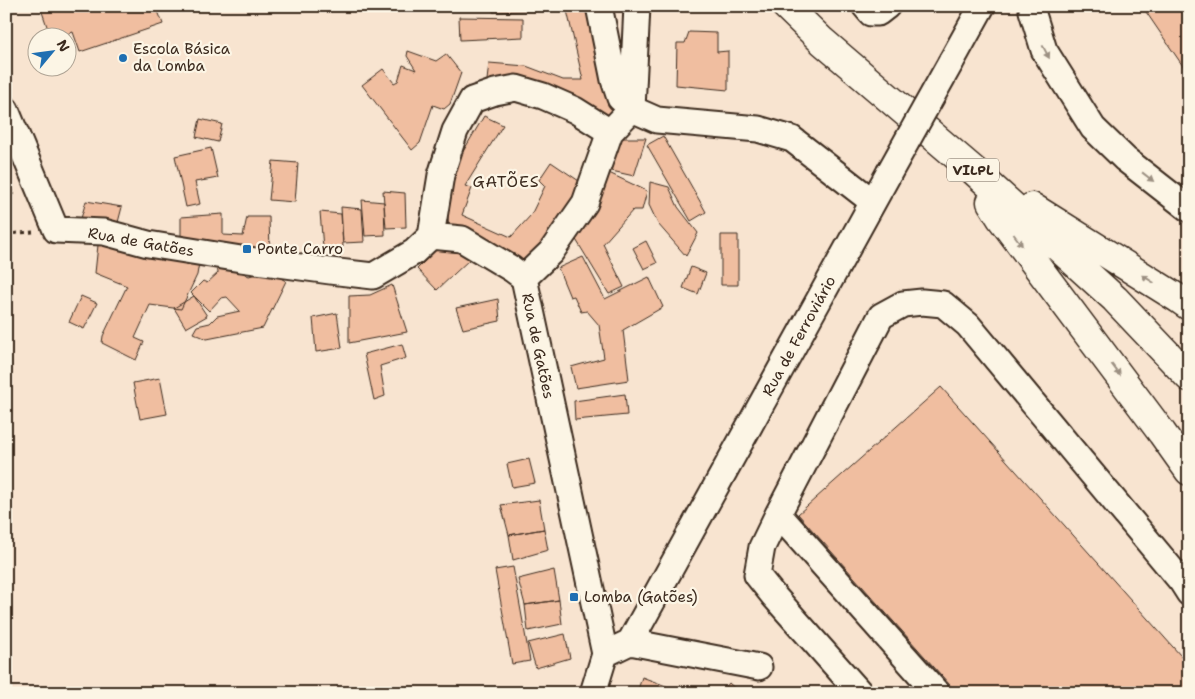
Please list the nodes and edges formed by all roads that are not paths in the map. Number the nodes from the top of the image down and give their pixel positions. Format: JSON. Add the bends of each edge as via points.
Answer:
{"nodes":[{"id":1,"x":599,"y":6,"type":"edge"},
{"id":2,"x":637,"y":6,"type":"edge"},
{"id":3,"x":786,"y":6,"type":"edge"},
{"id":4,"x":865,"y":6,"type":"edge"},
{"id":5,"x":887,"y":6,"type":"edge"},
{"id":6,"x":982,"y":6,"type":"edge"},
{"id":7,"x":1033,"y":6,"type":"edge"},
{"id":8,"x":632,"y":109,"type":"junction"},
{"id":9,"x":6,"y":110,"type":"edge"},
{"id":10,"x":610,"y":132,"type":"junction"},
{"id":11,"x":973,"y":170,"type":"junction"},
{"id":12,"x":873,"y":202,"type":"junction"},
{"id":13,"x":1189,"y":209,"type":"edge"},
{"id":14,"x":431,"y":236,"type":"junction"},
{"id":15,"x":524,"y":278,"type":"junction"},
{"id":16,"x":1189,"y":306,"type":"edge"},
{"id":17,"x":1154,"y":339,"type":"junction"},
{"id":18,"x":1189,"y":362,"type":"edge"},
{"id":19,"x":1189,"y":370,"type":"edge"},
{"id":20,"x":1189,"y":377,"type":"edge"},
{"id":21,"x":1189,"y":471,"type":"edge"},
{"id":22,"x":778,"y":514,"type":"junction"},
{"id":23,"x":1189,"y":593,"type":"edge"},
{"id":24,"x":630,"y":642,"type":"junction"},
{"id":25,"x":605,"y":654,"type":"junction"},
{"id":26,"x":759,"y":667,"type":"dead end"},
{"id":27,"x":593,"y":693,"type":"edge"},
{"id":28,"x":860,"y":693,"type":"edge"},
{"id":29,"x":936,"y":693,"type":"edge"}],
"edges":[{"from":1,"to":8,"type":"street","via":[[614,80],[620,98]]},
{"from":2,"to":8,"type":"street"},
{"from":3,"to":11,"type":"highway","number":"VILPL","via":[[822,41]]},
{"from":4,"to":5,"type":"street","via":[[871,13],[878,13]]},
{"from":6,"to":12,"type":"street","name":"Rua de Ferroviário","bridge":true},
{"from":7,"to":13,"type":"street","one_way":true,"via":[[1044,50],[1093,128],[1125,159]]},
{"from":8,"to":10,"type":"street"},
{"from":8,"to":12,"type":"street","via":[[657,120],[758,129],[792,139]]},
{"from":9,"to":14,"type":"street","name":"Rua de Gatões","via":[[56,230],[104,232],[148,244],[373,276],[414,252]]},
{"from":10,"to":14,"type":"street","via":[[575,110],[516,88],[472,100],[455,131],[441,175]]},
{"from":10,"to":15,"type":"street","via":[[585,203],[551,252]]},
{"from":16,"to":11,"type":"highway","one_way":true},
{"from":11,"to":17,"type":"highway","number":"VILPL","via":[[1115,299]]},
{"from":11,"to":21,"type":"highway","one_way":true,"via":[[1001,218]]},
{"from":12,"to":24,"type":"street","name":"Rua de Ferroviário"},
{"from":14,"to":15,"type":"street","name":"Rua de Gatões","via":[[462,238]]},
{"from":15,"to":25,"type":"street","name":"Rua de Gatões"},
{"from":17,"to":18,"type":"street","number":"VILPL"},
{"from":17,"to":19,"type":"highway","number":"VILPL"},
{"from":17,"to":20,"type":"highway","number":"VILPL"},
{"from":22,"to":23,"type":"street","via":[[881,316],[903,304],[943,304],[974,332]]},
{"from":22,"to":28,"type":"street","via":[[762,547],[757,575]]},
{"from":22,"to":29,"type":"street"},
{"from":24,"to":25,"type":"street"},
{"from":24,"to":26,"type":"street"},
{"from":25,"to":27,"type":"street","name":"Rua de Gatões"}]}
